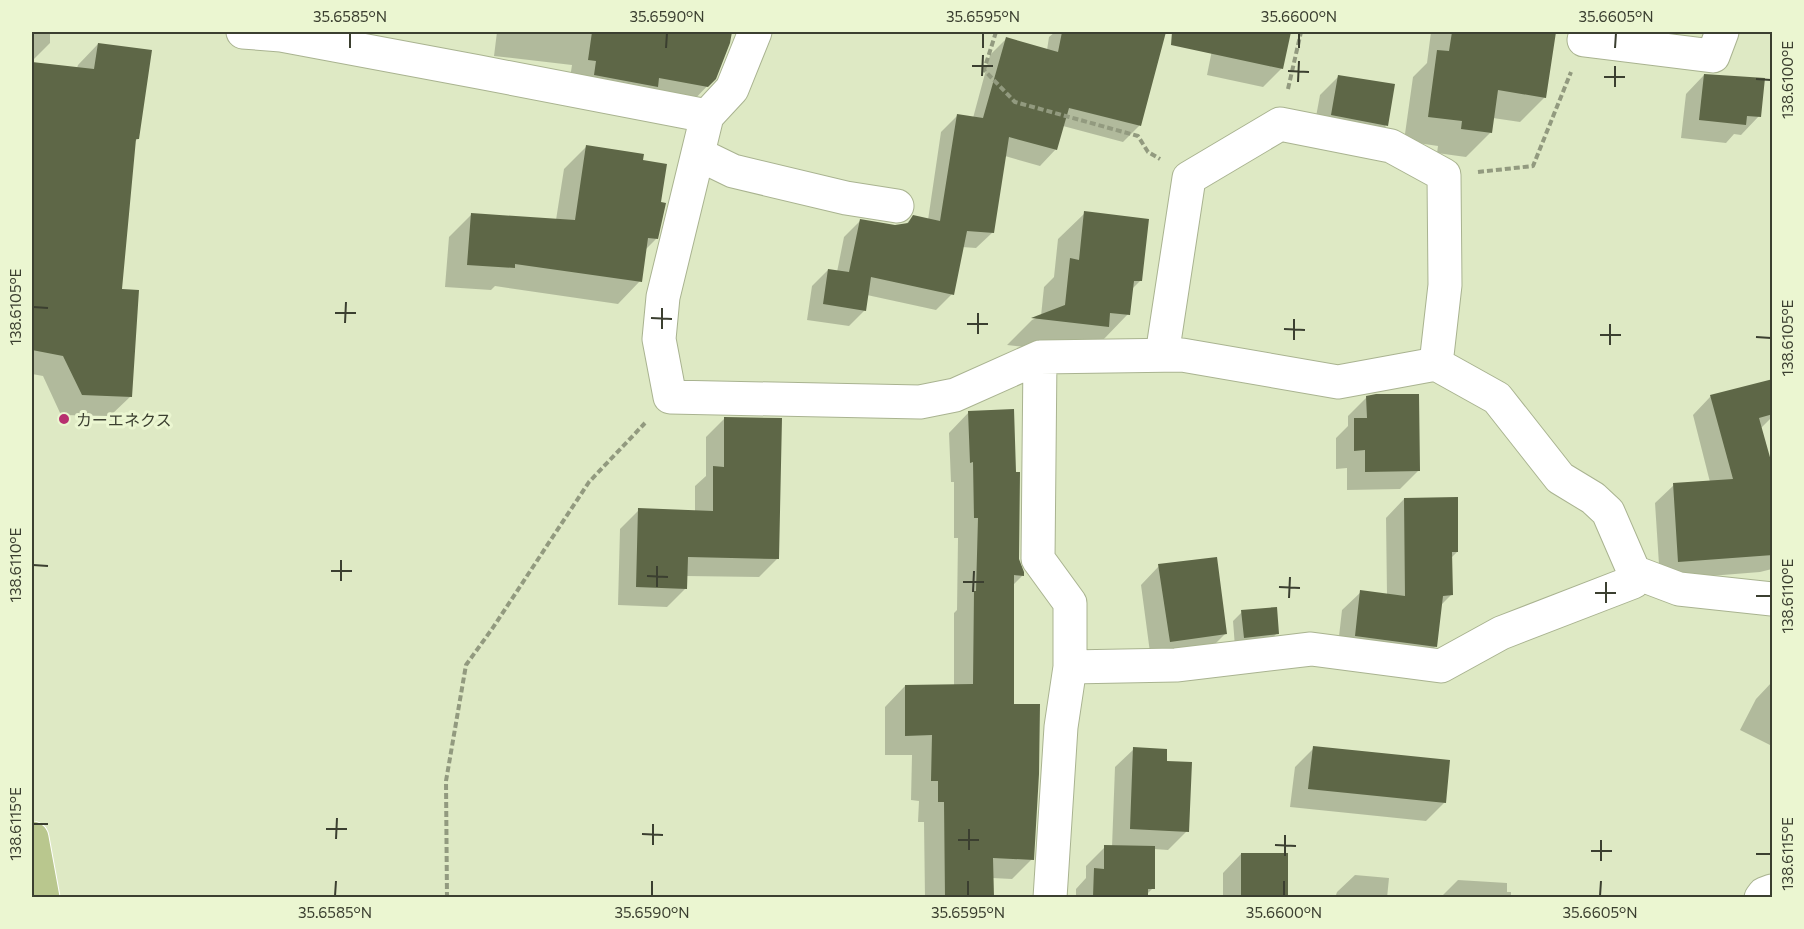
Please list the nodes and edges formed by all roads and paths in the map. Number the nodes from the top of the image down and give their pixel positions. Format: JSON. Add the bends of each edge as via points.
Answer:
{"nodes":[{"id":1,"x":243,"y":32,"type":"edge"},
{"id":2,"x":755,"y":32,"type":"edge"},
{"id":3,"x":996,"y":32,"type":"edge"},
{"id":4,"x":1301,"y":32,"type":"edge"},
{"id":5,"x":1722,"y":32,"type":"edge"},
{"id":6,"x":1584,"y":40,"type":"joint"},
{"id":7,"x":707,"y":116,"type":"junction"},
{"id":8,"x":1280,"y":124,"type":"junction"},
{"id":9,"x":698,"y":154,"type":"junction"},
{"id":10,"x":1444,"y":175,"type":"junction"},
{"id":11,"x":1189,"y":178,"type":"junction"},
{"id":12,"x":897,"y":206,"type":"dead end"},
{"id":13,"x":1162,"y":355,"type":"junction"},
{"id":14,"x":1040,"y":357,"type":"junction"},
{"id":15,"x":1436,"y":364,"type":"junction"},
{"id":16,"x":670,"y":397,"type":"junction"},
{"id":17,"x":1634,"y":572,"type":"junction"},
{"id":18,"x":1773,"y":599,"type":"edge"},
{"id":19,"x":1070,"y":667,"type":"junction"},
{"id":20,"x":32,"y":838,"type":"edge"},
{"id":21,"x":1773,"y":891,"type":"edge"},
{"id":22,"x":43,"y":897,"type":"edge"},
{"id":23,"x":447,"y":897,"type":"edge"},
{"id":24,"x":1050,"y":897,"type":"edge"},
{"id":25,"x":1761,"y":897,"type":"edge"}],
"edges":[{"from":1,"to":7,"type":"lane","via":[[281,35]]},
{"from":2,"to":7,"type":"lane","via":[[732,89]]},
{"from":3,"to":11,"type":"path","via":[[984,70],[1015,102],[1138,136],[1148,152]]},
{"from":4,"to":8,"type":"path"},
{"from":5,"to":6,"type":"lane","via":[[1713,56]]},
{"from":6,"to":10,"type":"path","via":[[1533,166]]},
{"from":7,"to":9,"type":"lane"},
{"from":8,"to":10,"type":"lane","via":[[1391,146]]},
{"from":8,"to":11,"type":"lane"},
{"from":9,"to":12,"type":"lane","via":[[733,171]]},
{"from":9,"to":16,"type":"lane","via":[[663,297],[659,339]]},
{"from":10,"to":15,"type":"lane","via":[[1445,285]]},
{"from":11,"to":13,"type":"lane"},
{"from":13,"to":14,"type":"lane"},
{"from":13,"to":15,"type":"lane","via":[[1182,355],[1338,382]]},
{"from":14,"to":16,"type":"lane","via":[[955,395],[920,402]]},
{"from":14,"to":19,"type":"lane","via":[[1038,559],[1070,603]]},
{"from":15,"to":17,"type":"lane","via":[[1497,399],[1560,478],[1608,512]]},
{"from":16,"to":23,"type":"path","via":[[589,482],[466,665],[446,781]]},
{"from":17,"to":18,"type":"lane","via":[[1679,589]]},
{"from":17,"to":19,"type":"lane","via":[[1633,582],[1501,633],[1441,666],[1311,649],[1176,665]]},
{"from":19,"to":24,"type":"lane","via":[[1061,727]]},
{"from":20,"to":22,"type":"main road"},
{"from":21,"to":25,"type":"lane"}]}
